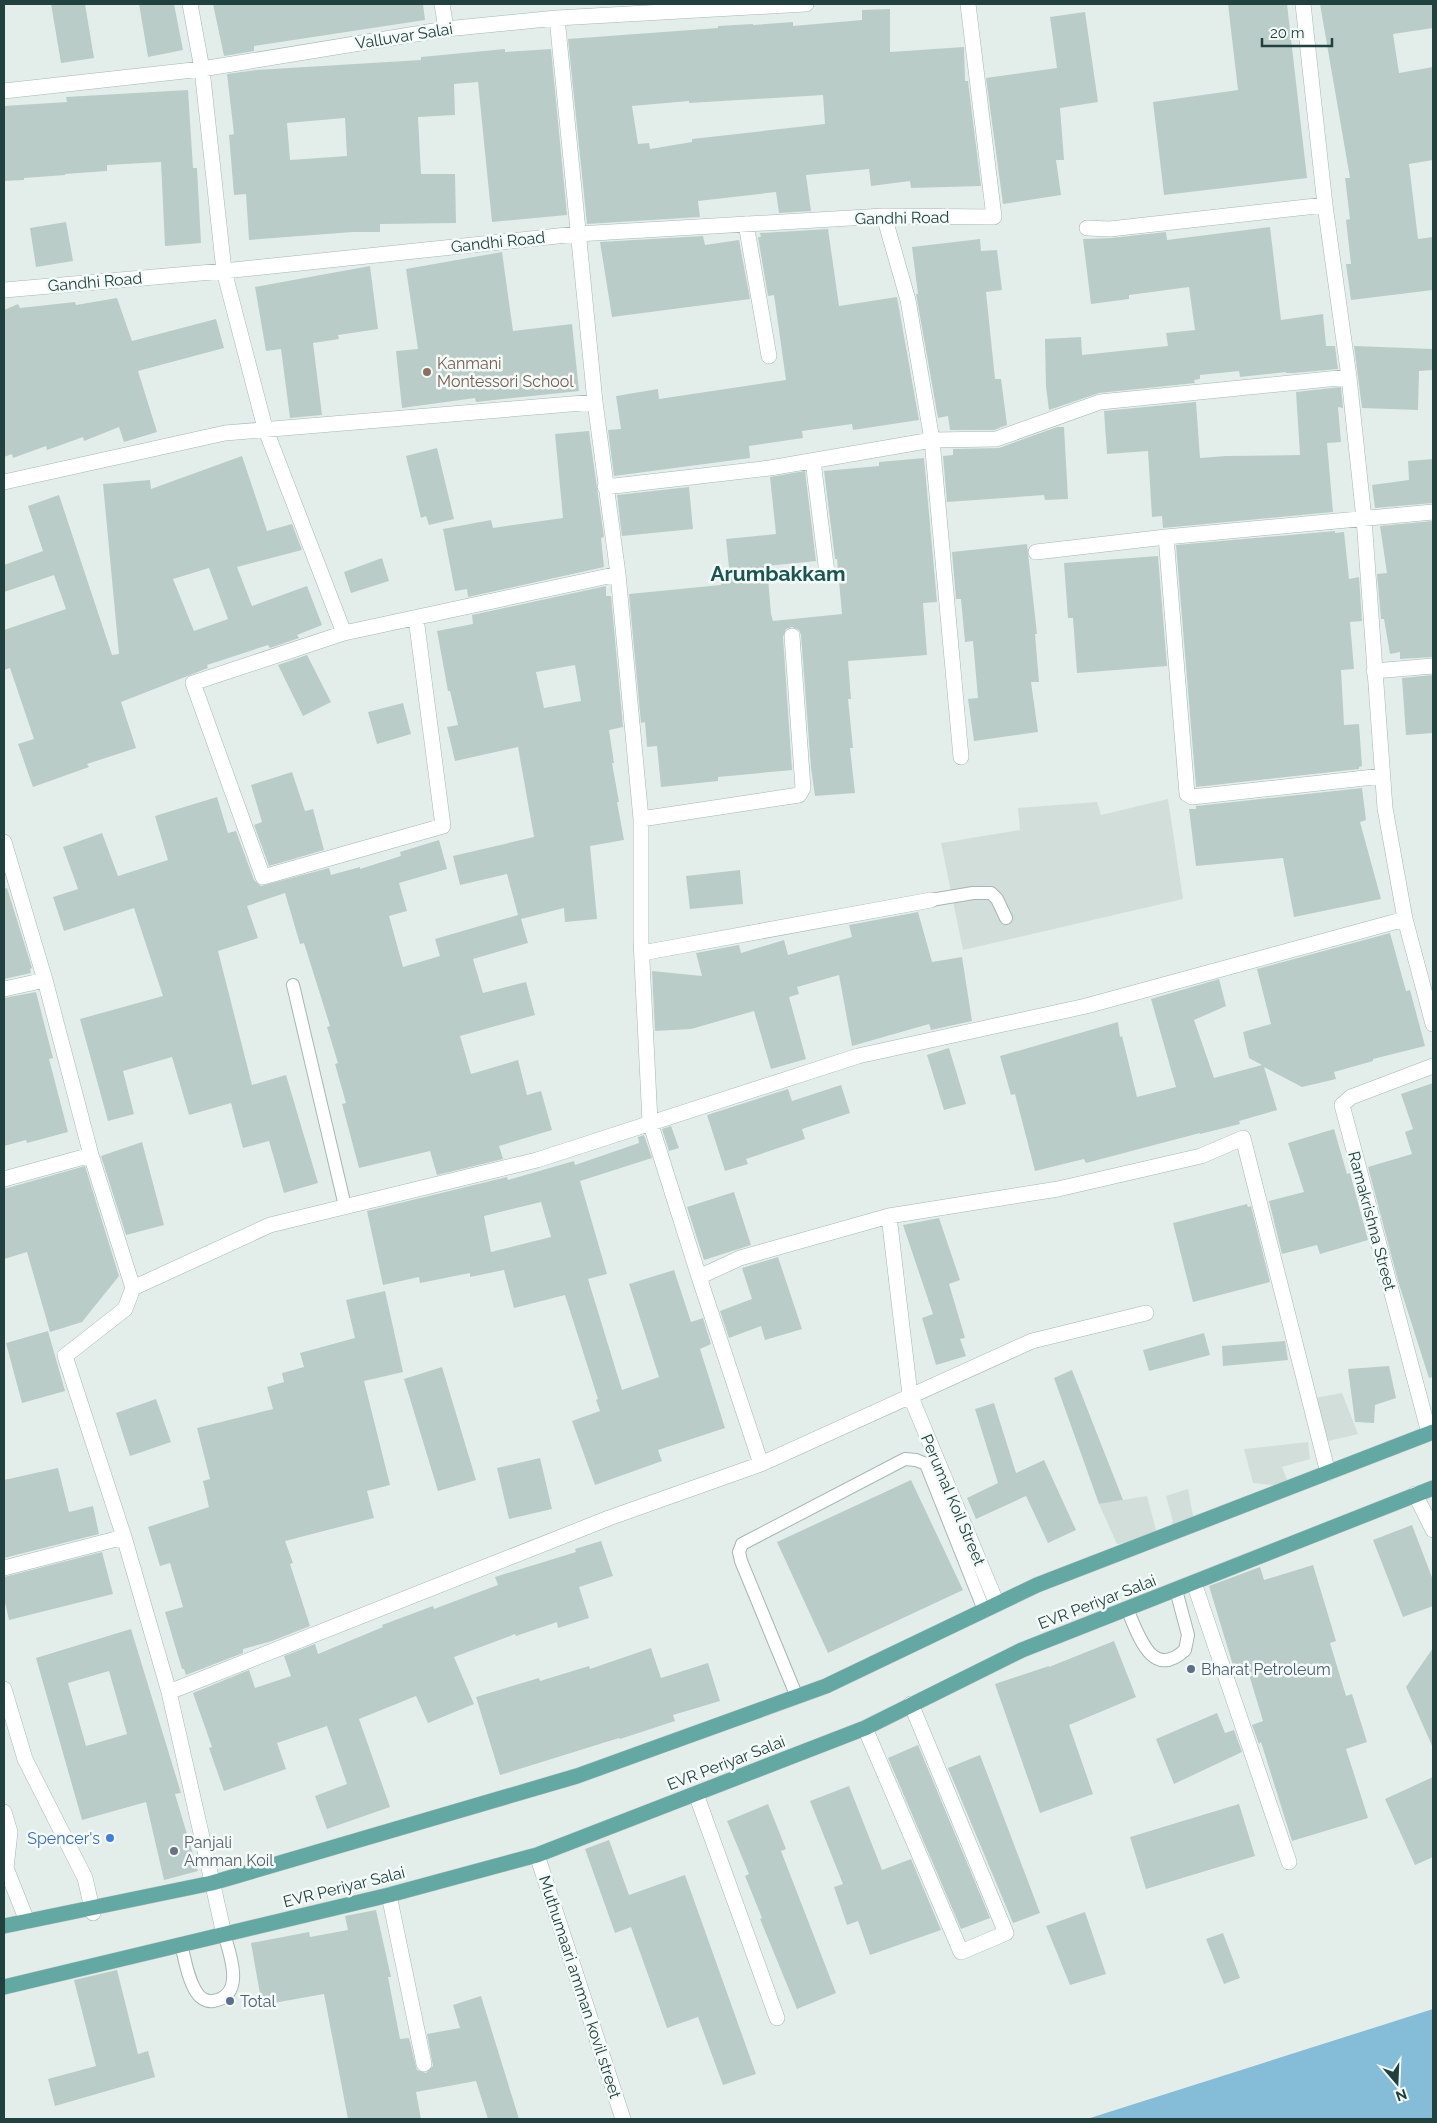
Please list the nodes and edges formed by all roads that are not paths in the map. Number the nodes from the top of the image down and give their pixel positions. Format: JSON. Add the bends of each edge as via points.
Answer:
{"nodes":[{"id":1,"x":190,"y":4,"type":"edge"},
{"id":2,"x":442,"y":4,"type":"edge"},
{"id":3,"x":806,"y":4,"type":"edge"},
{"id":4,"x":968,"y":4,"type":"edge"},
{"id":5,"x":1303,"y":4,"type":"edge"},
{"id":6,"x":557,"y":18,"type":"junction"},
{"id":7,"x":446,"y":29,"type":"junction"},
{"id":8,"x":202,"y":69,"type":"junction"},
{"id":9,"x":4,"y":91,"type":"edge"},
{"id":10,"x":1324,"y":205,"type":"junction"},
{"id":11,"x":884,"y":216,"type":"junction"},
{"id":12,"x":746,"y":224,"type":"junction"},
{"id":13,"x":1088,"y":228,"type":"dead end"},
{"id":14,"x":577,"y":234,"type":"junction"},
{"id":15,"x":224,"y":271,"type":"junction"},
{"id":16,"x":4,"y":290,"type":"edge"},
{"id":17,"x":769,"y":356,"type":"dead end"},
{"id":18,"x":1349,"y":377,"type":"junction"},
{"id":19,"x":594,"y":402,"type":"junction"},
{"id":20,"x":265,"y":428,"type":"junction"},
{"id":21,"x":932,"y":440,"type":"junction"},
{"id":22,"x":813,"y":460,"type":"junction"},
{"id":23,"x":4,"y":482,"type":"edge"},
{"id":24,"x":605,"y":487,"type":"junction"},
{"id":25,"x":1433,"y":512,"type":"edge"},
{"id":26,"x":1364,"y":519,"type":"junction"},
{"id":27,"x":1166,"y":537,"type":"junction"},
{"id":28,"x":1036,"y":552,"type":"dead end"},
{"id":29,"x":828,"y":573,"type":"dead end"},
{"id":30,"x":618,"y":574,"type":"junction"},
{"id":31,"x":416,"y":618,"type":"junction"},
{"id":32,"x":344,"y":633,"type":"junction"},
{"id":33,"x":792,"y":636,"type":"dead end"},
{"id":34,"x":1433,"y":666,"type":"edge"},
{"id":35,"x":1374,"y":670,"type":"junction"},
{"id":36,"x":961,"y":757,"type":"dead end"},
{"id":37,"x":1382,"y":776,"type":"junction"},
{"id":38,"x":641,"y":820,"type":"junction"},
{"id":39,"x":4,"y":842,"type":"edge"},
{"id":40,"x":931,"y":900,"type":"joint"},
{"id":41,"x":1006,"y":918,"type":"dead end"},
{"id":42,"x":1406,"y":919,"type":"junction"},
{"id":43,"x":642,"y":953,"type":"junction"},
{"id":44,"x":44,"y":980,"type":"junction"},
{"id":45,"x":292,"y":985,"type":"dead end"},
{"id":46,"x":4,"y":989,"type":"edge"},
{"id":47,"x":1433,"y":1024,"type":"edge"},
{"id":48,"x":1433,"y":1066,"type":"edge"},
{"id":49,"x":650,"y":1122,"type":"junction"},
{"id":50,"x":91,"y":1155,"type":"junction"},
{"id":51,"x":4,"y":1179,"type":"edge"},
{"id":52,"x":345,"y":1206,"type":"junction"},
{"id":53,"x":889,"y":1216,"type":"junction"},
{"id":54,"x":698,"y":1277,"type":"junction"},
{"id":55,"x":133,"y":1288,"type":"junction"},
{"id":56,"x":1146,"y":1313,"type":"dead end"},
{"id":57,"x":910,"y":1395,"type":"junction"},
{"id":58,"x":1431,"y":1432,"type":"edge"},
{"id":59,"x":761,"y":1464,"type":"junction"},
{"id":60,"x":1328,"y":1473,"type":"junction"},
{"id":61,"x":1433,"y":1488,"type":"edge"},
{"id":62,"x":1416,"y":1494,"type":"junction"},
{"id":63,"x":1433,"y":1530,"type":"edge"},
{"id":64,"x":124,"y":1536,"type":"junction"},
{"id":65,"x":4,"y":1568,"type":"edge"},
{"id":66,"x":1194,"y":1583,"type":"junction"},
{"id":67,"x":1176,"y":1590,"type":"junction"},
{"id":68,"x":990,"y":1607,"type":"junction"},
{"id":69,"x":1127,"y":1609,"type":"junction"},
{"id":70,"x":4,"y":1689,"type":"edge"},
{"id":71,"x":169,"y":1692,"type":"junction"},
{"id":72,"x":797,"y":1697,"type":"junction"},
{"id":73,"x":911,"y":1704,"type":"junction"},
{"id":74,"x":864,"y":1728,"type":"junction"},
{"id":75,"x":696,"y":1794,"type":"junction"},
{"id":76,"x":4,"y":1812,"type":"edge"},
{"id":77,"x":537,"y":1855,"type":"junction"},
{"id":78,"x":1289,"y":1862,"type":"dead end"},
{"id":79,"x":212,"y":1883,"type":"junction"},
{"id":80,"x":389,"y":1895,"type":"junction"},
{"id":81,"x":92,"y":1910,"type":"junction"},
{"id":82,"x":27,"y":1921,"type":"junction"},
{"id":83,"x":4,"y":1926,"type":"edge"},
{"id":84,"x":224,"y":1934,"type":"junction"},
{"id":85,"x":181,"y":1944,"type":"junction"},
{"id":86,"x":4,"y":1987,"type":"edge"},
{"id":87,"x":778,"y":2018,"type":"dead end"},
{"id":88,"x":424,"y":2064,"type":"dead end"},
{"id":89,"x":623,"y":2119,"type":"edge"}],
"edges":[{"from":1,"to":8,"type":"street"},
{"from":2,"to":7,"type":"street"},
{"from":3,"to":6,"type":"street","name":"Valluvar Salai"},
{"from":4,"to":11,"type":"street","name":"Gandhi Road","via":[[994,217]]},
{"from":5,"to":10,"type":"street"},
{"from":6,"to":7,"type":"street","name":"Valluvar Salai"},
{"from":6,"to":14,"type":"street"},
{"from":7,"to":8,"type":"street","name":"Valluvar Salai"},
{"from":8,"to":9,"type":"street","name":"Valluvar Salai"},
{"from":8,"to":15,"type":"street"},
{"from":10,"to":13,"type":"street","via":[[1110,229]]},
{"from":10,"to":18,"type":"street"},
{"from":11,"to":12,"type":"street","name":"Gandhi Road"},
{"from":11,"to":21,"type":"street","via":[[908,300]]},
{"from":12,"to":14,"type":"street","name":"Gandhi Road"},
{"from":12,"to":17,"type":"street"},
{"from":14,"to":15,"type":"street","name":"Gandhi Road"},
{"from":14,"to":19,"type":"street"},
{"from":15,"to":16,"type":"street","name":"Gandhi Road"},
{"from":15,"to":20,"type":"street"},
{"from":18,"to":21,"type":"street","via":[[1100,402],[996,439]]},
{"from":18,"to":26,"type":"street"},
{"from":19,"to":20,"type":"street"},
{"from":19,"to":24,"type":"street"},
{"from":20,"to":23,"type":"street","via":[[225,432]]},
{"from":20,"to":32,"type":"street"},
{"from":21,"to":22,"type":"street"},
{"from":21,"to":36,"type":"street"},
{"from":22,"to":24,"type":"street"},
{"from":22,"to":29,"type":"street"},
{"from":24,"to":30,"type":"street"},
{"from":25,"to":26,"type":"street"},
{"from":26,"to":27,"type":"street"},
{"from":26,"to":35,"type":"street"},
{"from":27,"to":28,"type":"street"},
{"from":27,"to":37,"type":"street","via":[[1187,794],[1192,797]]},
{"from":30,"to":31,"type":"street"},
{"from":30,"to":38,"type":"street"},
{"from":31,"to":32,"type":"street"},
{"from":31,"to":32,"type":"street","via":[[443,826],[263,877],[193,683]]},
{"from":33,"to":38,"type":"street","via":[[803,788],[799,795]]},
{"from":34,"to":35,"type":"street"},
{"from":35,"to":37,"type":"street"},
{"from":37,"to":42,"type":"street"},
{"from":38,"to":43,"type":"street"},
{"from":39,"to":44,"type":"street"},
{"from":40,"to":41,"type":"lane","via":[[991,893]]},
{"from":40,"to":43,"type":"street"},
{"from":42,"to":47,"type":"street"},
{"from":42,"to":49,"type":"street","via":[[1086,1006],[858,1056]]},
{"from":43,"to":49,"type":"street"},
{"from":44,"to":46,"type":"street"},
{"from":44,"to":50,"type":"street"},
{"from":45,"to":52,"type":"lane"},
{"from":48,"to":58,"type":"street","name":"Ramakrishna Street","via":[[1351,1097],[1342,1105]]},
{"from":49,"to":52,"type":"street","via":[[537,1160]]},
{"from":49,"to":54,"type":"street"},
{"from":50,"to":51,"type":"street"},
{"from":50,"to":55,"type":"street"},
{"from":52,"to":55,"type":"street","via":[[270,1225]]},
{"from":53,"to":54,"type":"street","via":[[740,1258]]},
{"from":53,"to":57,"type":"street","name":"Perumal Koil Street"},
{"from":53,"to":60,"type":"street","via":[[1058,1189],[1201,1156],[1243,1138]]},
{"from":54,"to":59,"type":"street"},
{"from":55,"to":64,"type":"street","via":[[125,1309],[65,1356]]},
{"from":56,"to":57,"type":"street","via":[[1032,1341]]},
{"from":57,"to":59,"type":"street"},
{"from":57,"to":68,"type":"street","name":"Perumal Koil Street"},
{"from":58,"to":60,"type":"main road"},
{"from":59,"to":71,"type":"street","via":[[609,1518]]},
{"from":60,"to":68,"type":"main road","via":[[1037,1585]]},
{"from":61,"to":62,"type":"main road","name":"EVR Periyar Salai"},
{"from":62,"to":63,"type":"street"},
{"from":62,"to":66,"type":"main road","name":"EVR Periyar Salai"},
{"from":64,"to":65,"type":"street"},
{"from":64,"to":71,"type":"street"},
{"from":66,"to":67,"type":"main road","name":"EVR Periyar Salai"},
{"from":66,"to":78,"type":"street"},
{"from":67,"to":69,"type":"main road","name":"EVR Periyar Salai"},
{"from":67,"to":69,"type":"lane","via":[[1188,1635],[1185,1650],[1172,1659],[1152,1656]]},
{"from":68,"to":72,"type":"main road"},
{"from":68,"to":72,"type":"lane","via":[[926,1464],[905,1459],[742,1544],[739,1552],[741,1561]]},
{"from":69,"to":73,"type":"main road","name":"EVR Periyar Salai","via":[[1022,1650]]},
{"from":70,"to":81,"type":"street","via":[[25,1759],[85,1878]]},
{"from":71,"to":79,"type":"street"},
{"from":72,"to":79,"type":"main road","via":[[576,1776]]},
{"from":73,"to":74,"type":"main road","name":"EVR Periyar Salai"},
{"from":73,"to":74,"type":"street","via":[[1006,1933],[961,1952]]},
{"from":74,"to":75,"type":"main road","name":"EVR Periyar Salai"},
{"from":75,"to":77,"type":"main road","name":"EVR Periyar Salai"},
{"from":75,"to":87,"type":"street"},
{"from":76,"to":82,"type":"street","via":[[10,1832],[6,1868]]},
{"from":77,"to":80,"type":"main road","name":"EVR Periyar Salai"},
{"from":77,"to":89,"type":"street","name":"Muthumaari amman kovil street"},
{"from":79,"to":81,"type":"main road"},
{"from":79,"to":84,"type":"street"},
{"from":80,"to":84,"type":"main road","name":"EVR Periyar Salai"},
{"from":80,"to":88,"type":"street"},
{"from":81,"to":82,"type":"main road"},
{"from":82,"to":83,"type":"main road"},
{"from":84,"to":85,"type":"main road","name":"EVR Periyar Salai"},
{"from":84,"to":85,"type":"lane","via":[[232,1960],[233,1984],[229,1992],[213,2002],[197,1994]]},
{"from":85,"to":86,"type":"main road","name":"EVR Periyar Salai"}]}
